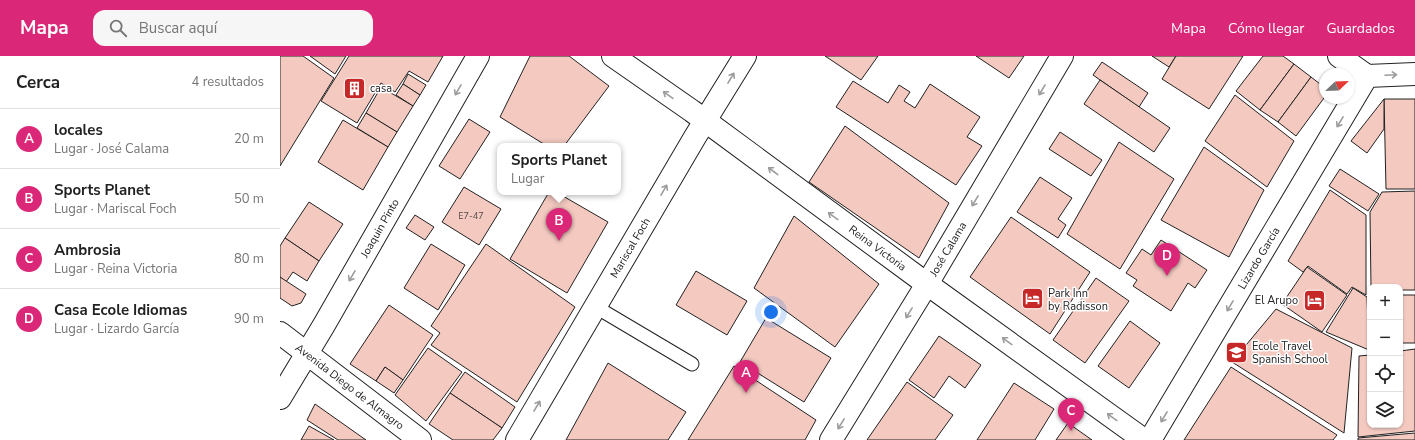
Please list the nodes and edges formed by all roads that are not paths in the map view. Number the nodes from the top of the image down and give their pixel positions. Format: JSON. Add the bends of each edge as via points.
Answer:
{"nodes":[{"id":1,"x":478,"y":56,"type":"edge"},
{"id":2,"x":613,"y":56,"type":"edge"},
{"id":3,"x":744,"y":56,"type":"edge"},
{"id":4,"x":1062,"y":56,"type":"edge"},
{"id":5,"x":1338,"y":56,"type":"edge"},
{"id":6,"x":1415,"y":74,"type":"edge"},
{"id":7,"x":1367,"y":76,"type":"junction"},
{"id":8,"x":705,"y":121,"type":"junction"},
{"id":9,"x":926,"y":284,"type":"junction"},
{"id":10,"x":596,"y":306,"type":"junction"},
{"id":11,"x":280,"y":333,"type":"edge"},
{"id":12,"x":307,"y":353,"type":"junction"},
{"id":13,"x":692,"y":364,"type":"dead end"},
{"id":14,"x":280,"y":398,"type":"edge"},
{"id":15,"x":420,"y":440,"type":"edge"},
{"id":16,"x":517,"y":440,"type":"edge"},
{"id":17,"x":831,"y":440,"type":"edge"},
{"id":18,"x":1144,"y":440,"type":"edge"},
{"id":19,"x":1150,"y":440,"type":"edge"}],
"edges":[{"from":1,"to":12,"type":"street","name":"Joaquin Pinto","one_way":true},
{"from":8,"to":2,"type":"street","name":"Reina Victoria","one_way":true},
{"from":8,"to":3,"type":"street","name":"Mariscal Foch","one_way":true},
{"from":4,"to":9,"type":"street","name":"José Calama","one_way":true},
{"from":5,"to":7,"type":"street"},
{"from":7,"to":6,"type":"street","one_way":true},
{"from":7,"to":19,"type":"street","name":"Lizardo García","one_way":true},
{"from":9,"to":8,"type":"street","name":"Reina Victoria","one_way":true},
{"from":10,"to":8,"type":"street","name":"Mariscal Foch","one_way":true},
{"from":9,"to":17,"type":"street","name":"José Calama","one_way":true},
{"from":18,"to":9,"type":"street","name":"Reina Victoria","one_way":true},
{"from":10,"to":13,"type":"lane"},
{"from":16,"to":10,"type":"street","name":"Mariscal Foch","one_way":true},
{"from":11,"to":12,"type":"street","name":"Avenida Diego de Almagro"},
{"from":12,"to":14,"type":"street","name":"Joaquin Pinto"},
{"from":12,"to":15,"type":"street","name":"Avenida Diego de Almagro"}]}
